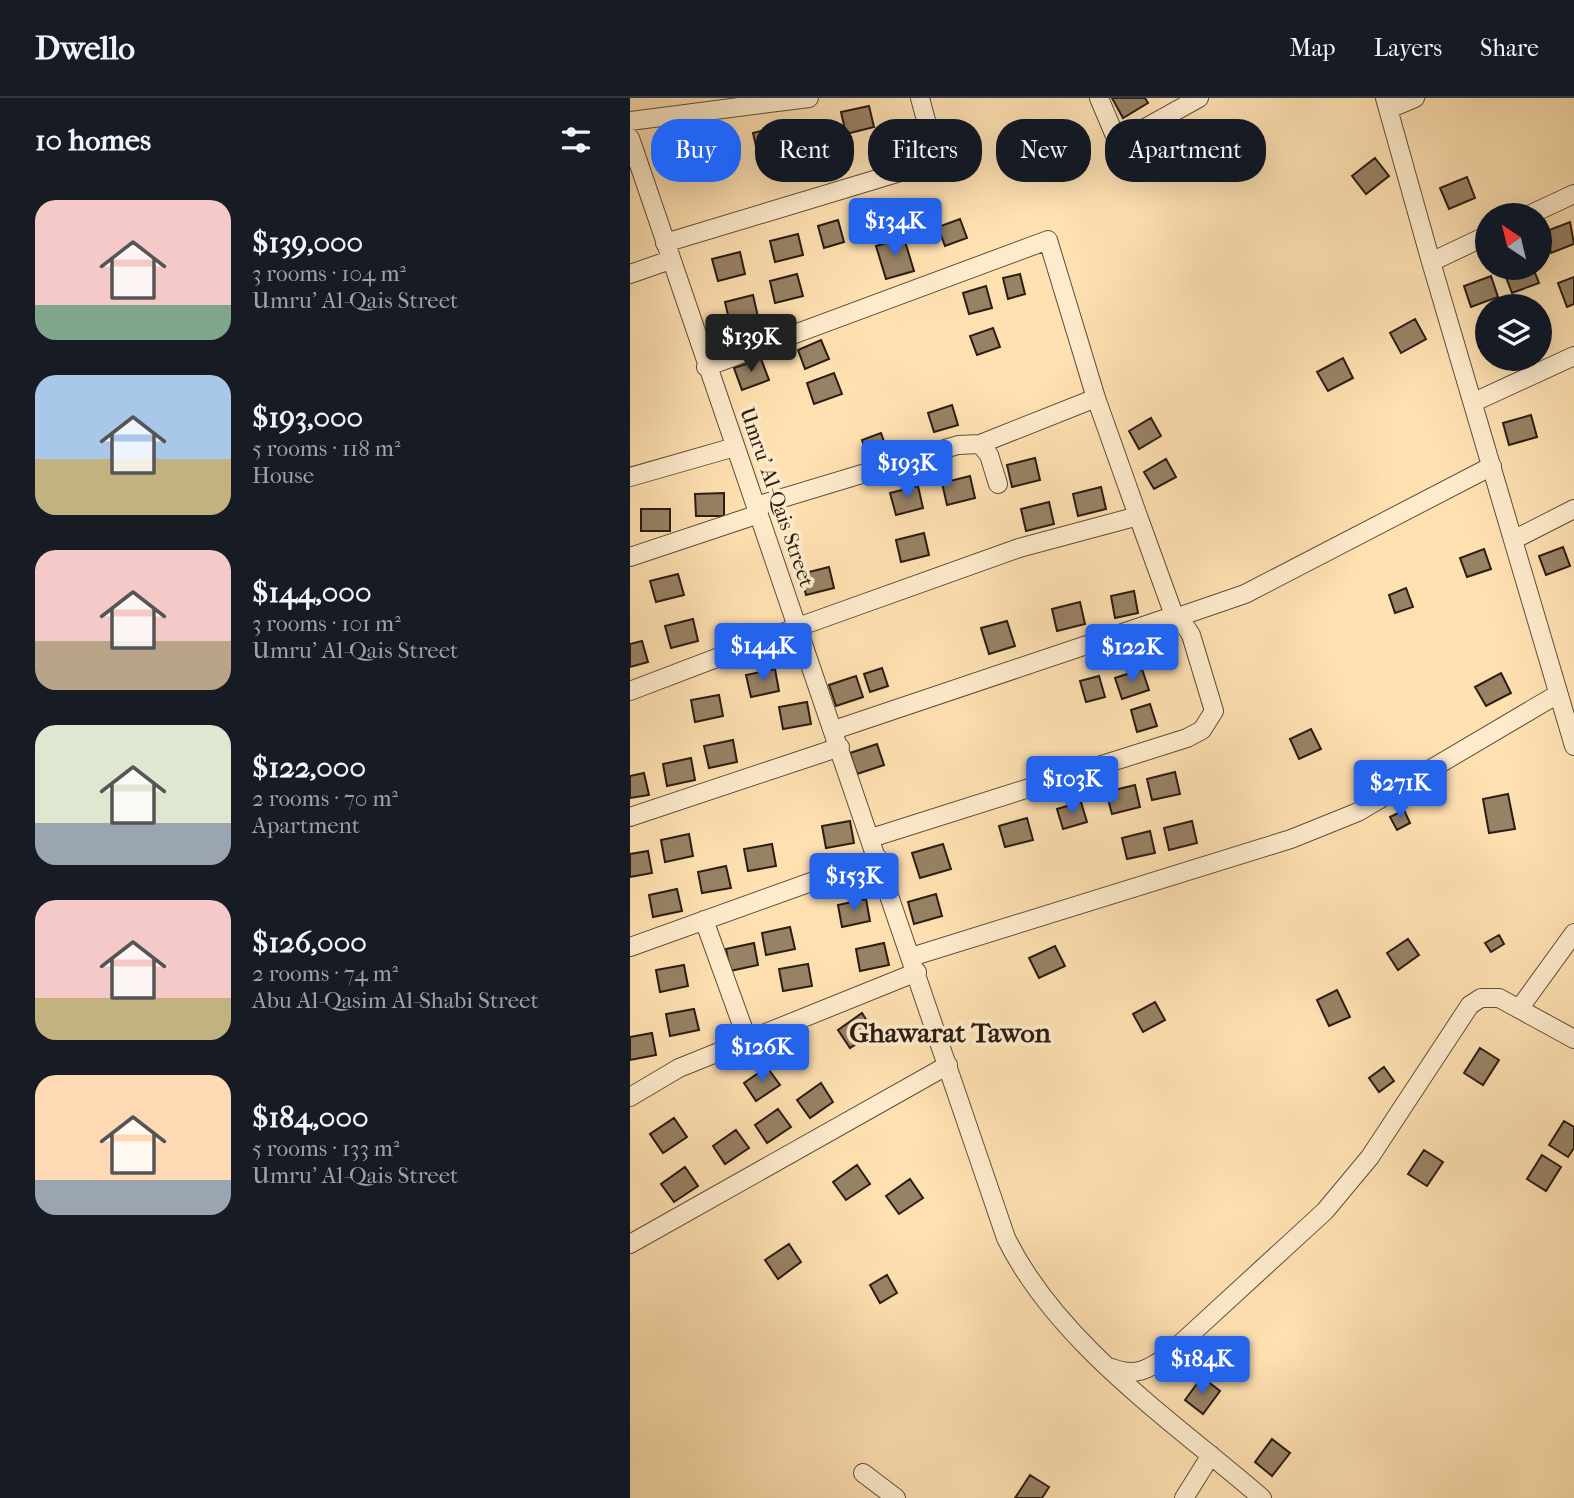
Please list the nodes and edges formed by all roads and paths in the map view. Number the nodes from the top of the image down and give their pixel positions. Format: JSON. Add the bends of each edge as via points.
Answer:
{"nodes":[{"id":1,"x":810,"y":98,"type":"edge"},
{"id":2,"x":919,"y":98,"type":"edge"},
{"id":3,"x":1099,"y":98,"type":"edge"},
{"id":4,"x":1199,"y":98,"type":"edge"},
{"id":5,"x":1415,"y":98,"type":"edge"},
{"id":6,"x":1387,"y":104,"type":"edge"},
{"id":7,"x":630,"y":121,"type":"edge"},
{"id":8,"x":631,"y":142,"type":"edge"},
{"id":9,"x":1574,"y":194,"type":"edge"},
{"id":10,"x":1552,"y":204,"type":"edge"},
{"id":11,"x":1475,"y":241,"type":"edge"},
{"id":12,"x":667,"y":251,"type":"junction"},
{"id":13,"x":1431,"y":262,"type":"junction"},
{"id":14,"x":630,"y":274,"type":"edge"},
{"id":15,"x":1574,"y":356,"type":"edge"},
{"id":16,"x":706,"y":367,"type":"junction"},
{"id":17,"x":1096,"y":398,"type":"junction"},
{"id":18,"x":1474,"y":402,"type":"junction"},
{"id":19,"x":980,"y":444,"type":"junction"},
{"id":20,"x":735,"y":447,"type":"junction"},
{"id":21,"x":1492,"y":466,"type":"junction"},
{"id":22,"x":630,"y":477,"type":"edge"},
{"id":23,"x":998,"y":484,"type":"dead end"},
{"id":24,"x":1574,"y":509,"type":"edge"},
{"id":25,"x":757,"y":510,"type":"junction"},
{"id":26,"x":1138,"y":516,"type":"junction"},
{"id":27,"x":1513,"y":540,"type":"junction"},
{"id":28,"x":630,"y":557,"type":"edge"},
{"id":29,"x":1175,"y":618,"type":"junction"},
{"id":30,"x":798,"y":627,"type":"junction"},
{"id":31,"x":630,"y":691,"type":"edge"},
{"id":32,"x":1558,"y":694,"type":"junction"},
{"id":33,"x":834,"y":730,"type":"junction"},
{"id":34,"x":1574,"y":746,"type":"edge"},
{"id":35,"x":840,"y":747,"type":"junction"},
{"id":36,"x":630,"y":817,"type":"edge"},
{"id":37,"x":871,"y":838,"type":"junction"},
{"id":38,"x":878,"y":858,"type":"junction"},
{"id":39,"x":704,"y":920,"type":"junction"},
{"id":40,"x":1574,"y":933,"type":"edge"},
{"id":41,"x":630,"y":947,"type":"edge"},
{"id":42,"x":914,"y":965,"type":"junction"},
{"id":43,"x":1519,"y":1009,"type":"junction"},
{"id":44,"x":747,"y":1039,"type":"junction"},
{"id":45,"x":1574,"y":1039,"type":"edge"},
{"id":46,"x":948,"y":1065,"type":"junction"},
{"id":47,"x":630,"y":1097,"type":"edge"},
{"id":48,"x":634,"y":1234,"type":"edge"},
{"id":49,"x":1109,"y":1367,"type":"junction"},
{"id":50,"x":1211,"y":1455,"type":"junction"},
{"id":51,"x":863,"y":1472,"type":"dead end"},
{"id":52,"x":896,"y":1498,"type":"edge"},
{"id":53,"x":1184,"y":1498,"type":"edge"},
{"id":54,"x":1262,"y":1498,"type":"edge"}],
"edges":[{"from":1,"to":7,"type":"street"},
{"from":2,"to":12,"type":"street","via":[[937,161]]},
{"from":3,"to":4,"type":"street","via":[[1118,143]]},
{"from":5,"to":6,"type":"street"},
{"from":6,"to":13,"type":"street"},
{"from":8,"to":12,"type":"street","name":"Umru' Al-Qais Street"},
{"from":9,"to":10,"type":"street"},
{"from":11,"to":13,"type":"street"},
{"from":12,"to":14,"type":"street"},
{"from":12,"to":16,"type":"street","name":"Umru' Al-Qais Street"},
{"from":13,"to":18,"type":"street"},
{"from":15,"to":18,"type":"street"},
{"from":16,"to":17,"type":"street","via":[[1048,240]]},
{"from":16,"to":20,"type":"street","name":"Umru' Al-Qais Street"},
{"from":17,"to":19,"type":"street"},
{"from":17,"to":26,"type":"street"},
{"from":18,"to":21,"type":"street"},
{"from":19,"to":23,"type":"street","via":[[989,455]]},
{"from":19,"to":25,"type":"street","via":[[958,445]]},
{"from":20,"to":22,"type":"street"},
{"from":20,"to":25,"type":"street","name":"Umru' Al-Qais Street"},
{"from":21,"to":27,"type":"street"},
{"from":21,"to":29,"type":"street","via":[[1245,594]]},
{"from":24,"to":27,"type":"street"},
{"from":25,"to":28,"type":"street"},
{"from":25,"to":30,"type":"street","name":"Umru' Al-Qais Street"},
{"from":26,"to":29,"type":"street"},
{"from":26,"to":30,"type":"street","via":[[1019,548]]},
{"from":27,"to":32,"type":"street"},
{"from":29,"to":33,"type":"street"},
{"from":29,"to":37,"type":"street","via":[[1191,635],[1214,711],[1202,730]]},
{"from":30,"to":31,"type":"street"},
{"from":30,"to":33,"type":"street","name":"Umru' Al-Qais Street"},
{"from":32,"to":34,"type":"street"},
{"from":32,"to":42,"type":"street","via":[[1358,812],[1291,839]]},
{"from":33,"to":35,"type":"street","name":"Umru' Al-Qais Street"},
{"from":35,"to":36,"type":"street"},
{"from":35,"to":37,"type":"street","name":"Umru' Al-Qais Street"},
{"from":37,"to":38,"type":"street","name":"Umru' Al-Qais Street"},
{"from":38,"to":39,"type":"street"},
{"from":38,"to":42,"type":"street","name":"Umru' Al-Qais Street"},
{"from":39,"to":41,"type":"street"},
{"from":39,"to":44,"type":"street"},
{"from":40,"to":43,"type":"street"},
{"from":42,"to":44,"type":"street"},
{"from":42,"to":46,"type":"street","name":"Umru' Al-Qais Street"},
{"from":43,"to":45,"type":"street"},
{"from":43,"to":49,"type":"street","via":[[1499,998],[1480,998],[1471,1005],[1370,1157],[1325,1211],[1147,1371],[1128,1374]]},
{"from":44,"to":47,"type":"street","via":[[679,1068]]},
{"from":46,"to":48,"type":"street"},
{"from":46,"to":49,"type":"street","name":"Umru' Al-Qais Street","via":[[1006,1238],[1023,1272],[1044,1301]]},
{"from":49,"to":50,"type":"street","name":"Umru' Al-Qais Street"},
{"from":50,"to":53,"type":"street"},
{"from":50,"to":54,"type":"street","name":"Umru' Al-Qais Street"},
{"from":51,"to":52,"type":"street"}]}
